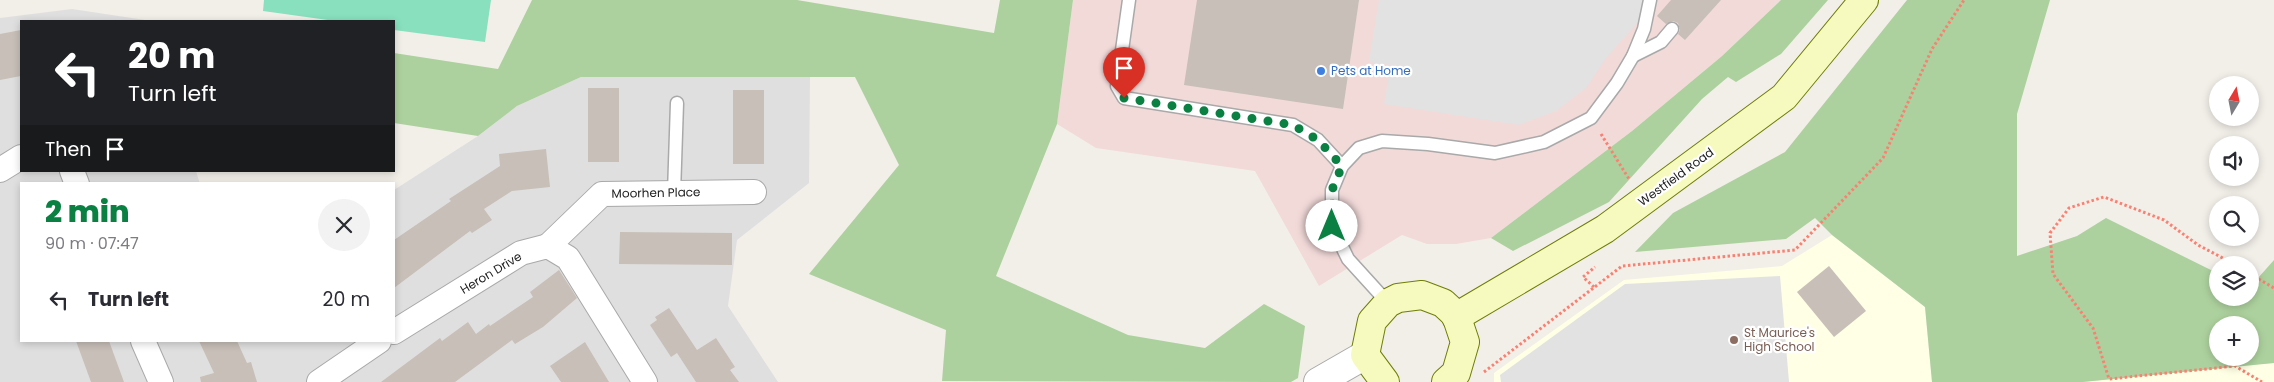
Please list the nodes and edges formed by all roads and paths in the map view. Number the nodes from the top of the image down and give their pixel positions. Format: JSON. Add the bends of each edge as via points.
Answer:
{"nodes":[{"id":1,"x":1129,"y":0,"type":"edge"},
{"id":2,"x":1650,"y":0,"type":"edge"},
{"id":3,"x":1864,"y":0,"type":"edge"},
{"id":4,"x":1964,"y":0,"type":"edge"},
{"id":5,"x":1672,"y":29,"type":"dead end"},
{"id":6,"x":1633,"y":56,"type":"junction"},
{"id":7,"x":677,"y":103,"type":"dead end"},
{"id":8,"x":1591,"y":118,"type":"junction"},
{"id":9,"x":20,"y":159,"type":"edge"},
{"id":10,"x":1342,"y":166,"type":"junction"},
{"id":11,"x":0,"y":170,"type":"edge"},
{"id":12,"x":754,"y":192,"type":"dead end"},
{"id":13,"x":674,"y":193,"type":"junction"},
{"id":14,"x":1643,"y":201,"type":"junction"},
{"id":15,"x":548,"y":246,"type":"junction"},
{"id":16,"x":2219,"y":256,"type":"edge"},
{"id":17,"x":2259,"y":279,"type":"edge"},
{"id":18,"x":2274,"y":288,"type":"edge"},
{"id":19,"x":1388,"y":303,"type":"junction"},
{"id":20,"x":1456,"y":316,"type":"junction"},
{"id":21,"x":395,"y":331,"type":"edge"},
{"id":22,"x":143,"y":342,"type":"edge"},
{"id":23,"x":378,"y":342,"type":"edge"},
{"id":24,"x":1365,"y":355,"type":"junction"},
{"id":25,"x":1479,"y":376,"type":"dead end"},
{"id":26,"x":160,"y":382,"type":"edge"},
{"id":27,"x":319,"y":382,"type":"edge"},
{"id":28,"x":645,"y":382,"type":"edge"},
{"id":29,"x":1318,"y":382,"type":"edge"},
{"id":30,"x":1385,"y":382,"type":"edge"},
{"id":31,"x":1446,"y":382,"type":"edge"},
{"id":32,"x":2262,"y":382,"type":"edge"}],
"edges":[{"from":1,"to":10,"type":"lane","via":[[1117,86],[1124,98],[1293,125],[1318,140]]},
{"from":2,"to":6,"type":"lane","via":[[1644,29]]},
{"from":3,"to":14,"type":"main road","name":"Westfield Road","via":[[1784,97]]},
{"from":4,"to":25,"type":"path","via":[[1932,49],[1883,158],[1795,250],[1622,266]]},
{"from":5,"to":6,"type":"lane","via":[[1661,42]]},
{"from":6,"to":8,"type":"lane"},
{"from":7,"to":13,"type":"lane"},
{"from":8,"to":10,"type":"lane","via":[[1544,142],[1496,153],[1382,142],[1359,148]]},
{"from":8,"to":14,"type":"path"},
{"from":9,"to":11,"type":"street"},
{"from":10,"to":19,"type":"lane","via":[[1332,190],[1332,226],[1348,259]]},
{"from":12,"to":13,"type":"street","name":"Moorhen Place"},
{"from":13,"to":15,"type":"street","name":"Moorhen Place","via":[[602,194]]},
{"from":14,"to":20,"type":"main road","name":"Westfield Road","via":[[1605,229]]},
{"from":15,"to":21,"type":"street","name":"Heron Drive","via":[[521,253]]},
{"from":15,"to":28,"type":"street","via":[[568,258]]},
{"from":16,"to":32,"type":"path","via":[[2164,220],[2104,197],[2069,208],[2050,232],[2053,274],[2093,328],[2109,379],[2235,366]]},
{"from":17,"to":18,"type":"path"},
{"from":19,"to":20,"type":"main road","via":[[1398,298],[1422,295],[1443,303]]},
{"from":19,"to":24,"type":"main road","via":[[1372,321]]},
{"from":20,"to":31,"type":"main road","via":[[1465,342],[1456,373]]},
{"from":22,"to":26,"type":"street"},
{"from":23,"to":27,"type":"street"},
{"from":24,"to":29,"type":"street"},
{"from":24,"to":30,"type":"main road"}]}
